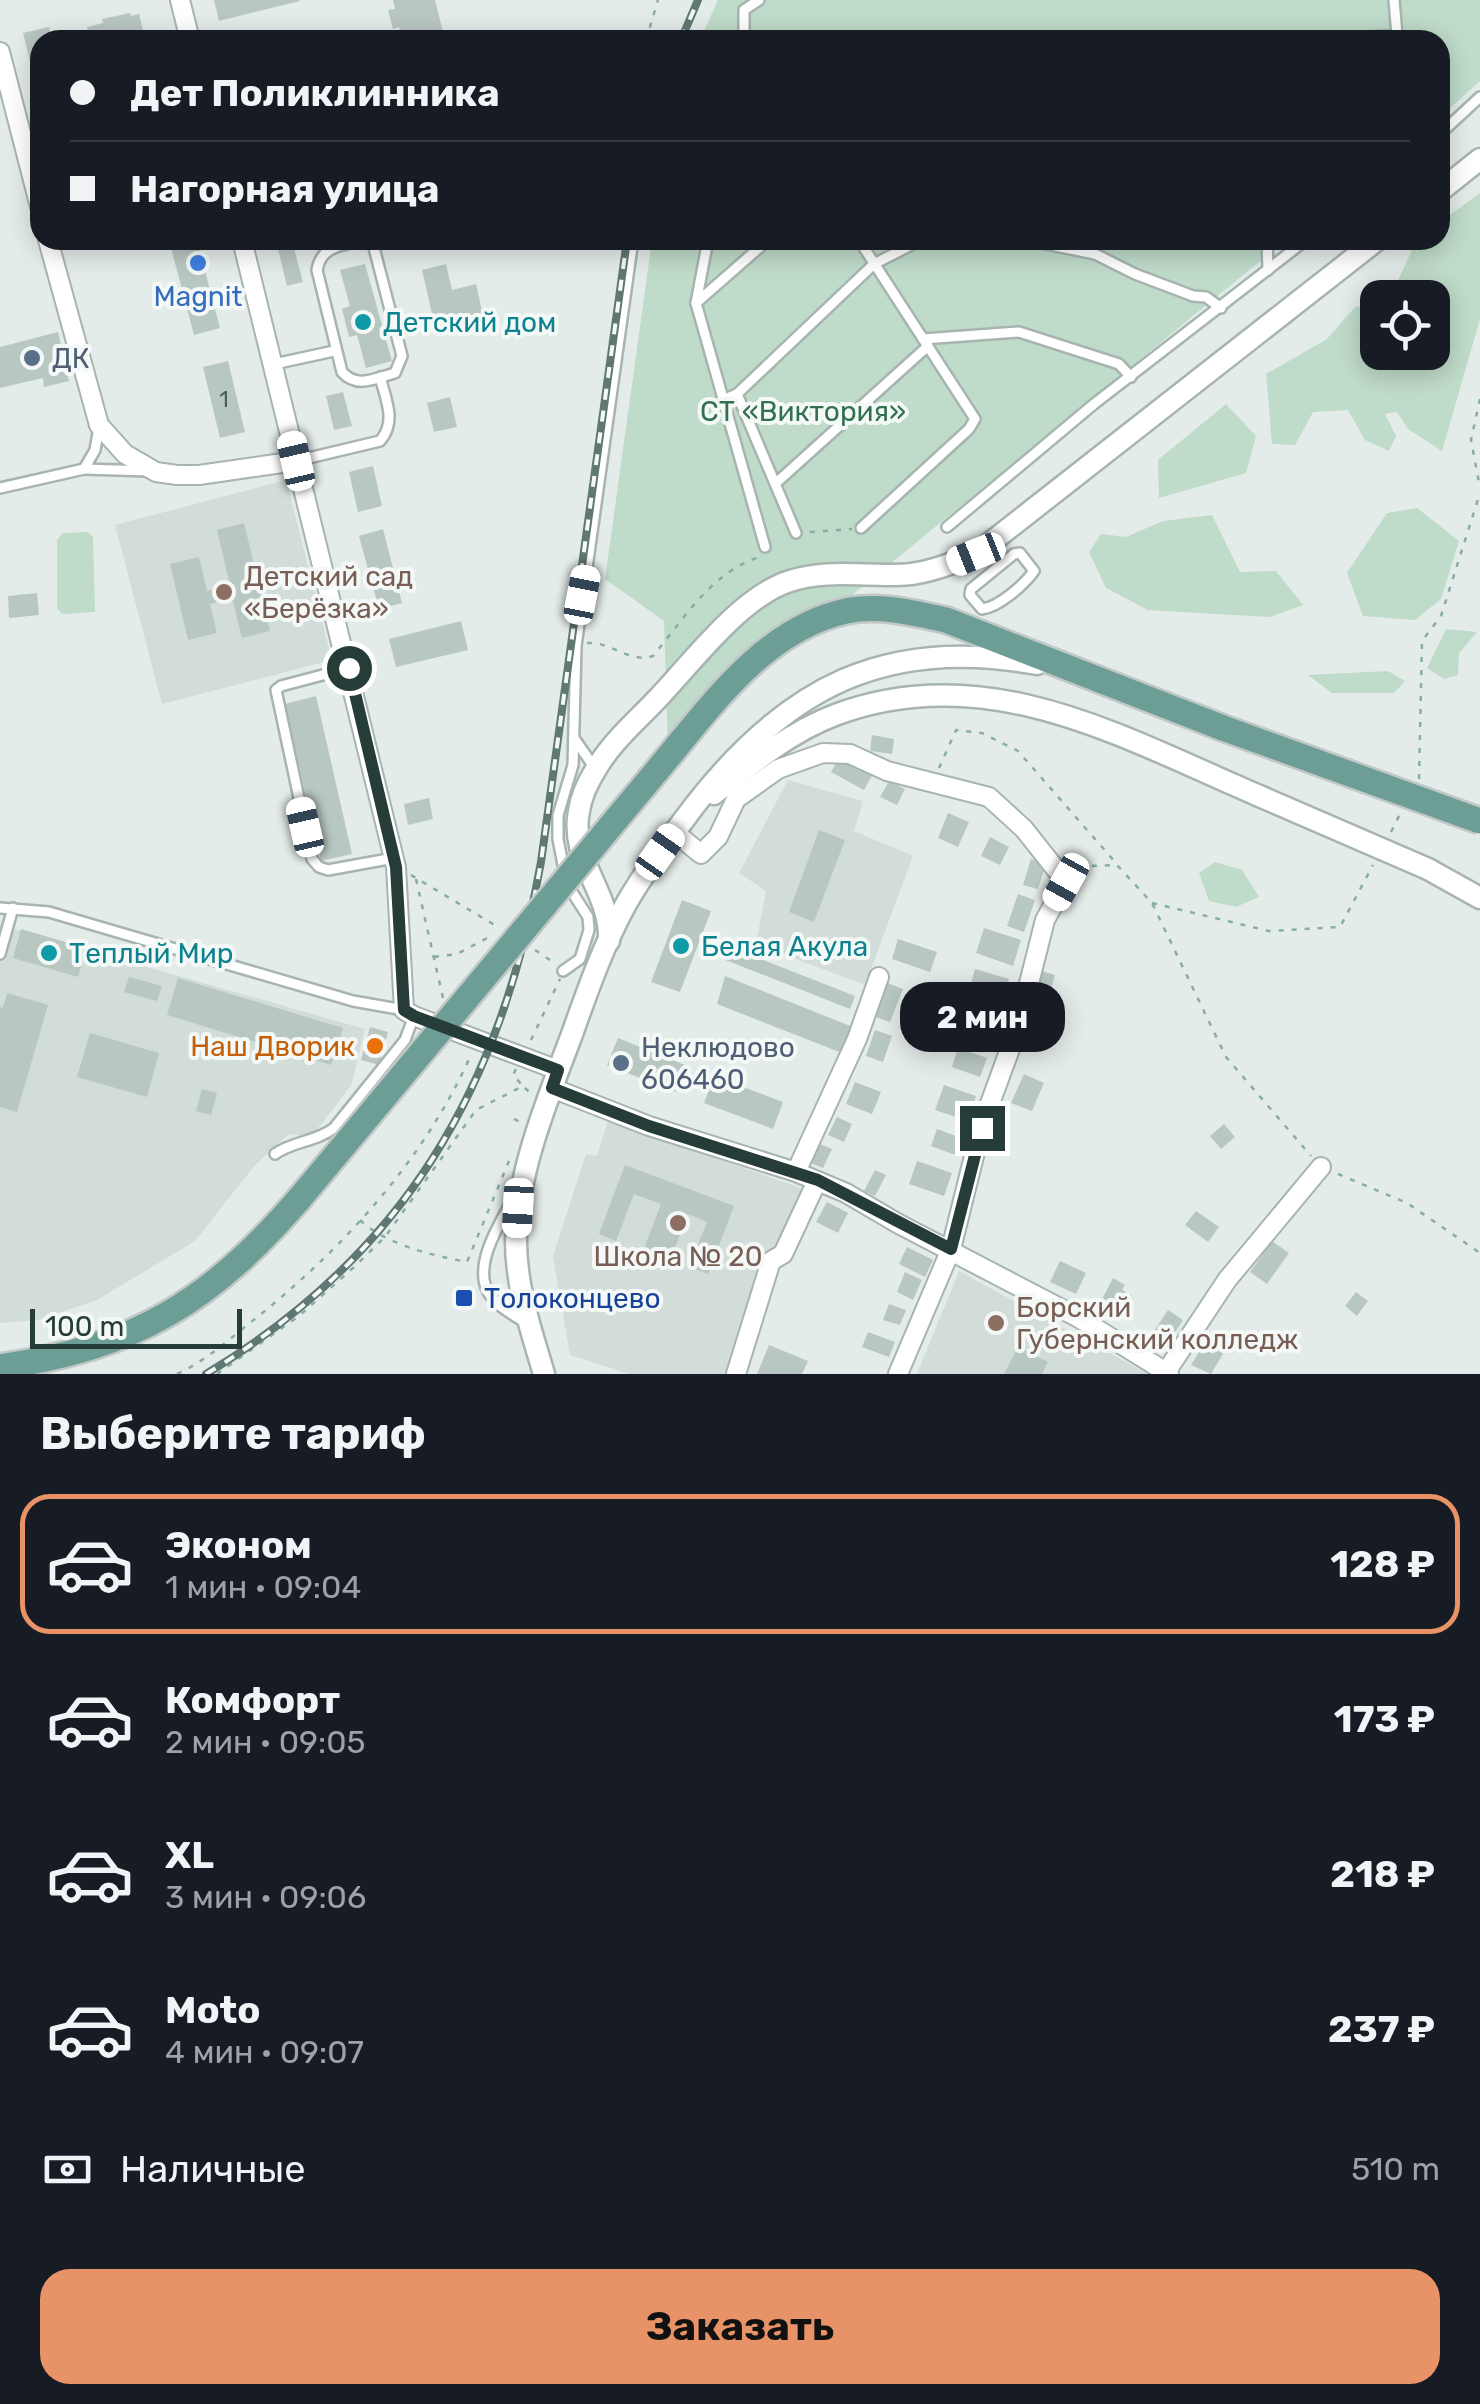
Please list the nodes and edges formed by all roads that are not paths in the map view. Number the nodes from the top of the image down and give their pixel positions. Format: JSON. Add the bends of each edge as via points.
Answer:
{"nodes":[{"id":1,"x":180,"y":0,"type":"edge"},
{"id":2,"x":759,"y":0,"type":"edge"},
{"id":3,"x":1394,"y":0,"type":"edge"},
{"id":4,"x":188,"y":30,"type":"edge"},
{"id":5,"x":744,"y":30,"type":"edge"},
{"id":6,"x":1396,"y":30,"type":"edge"},
{"id":7,"x":0,"y":52,"type":"edge"},
{"id":8,"x":1480,"y":97,"type":"edge"},
{"id":9,"x":1450,"y":125,"type":"edge"},
{"id":10,"x":1480,"y":159,"type":"edge"},
{"id":11,"x":30,"y":168,"type":"edge"},
{"id":12,"x":1450,"y":183,"type":"edge"},
{"id":13,"x":51,"y":250,"type":"edge"},
{"id":14,"x":245,"y":250,"type":"edge"},
{"id":15,"x":327,"y":250,"type":"edge"},
{"id":16,"x":375,"y":250,"type":"edge"},
{"id":17,"x":632,"y":250,"type":"edge"},
{"id":18,"x":706,"y":250,"type":"edge"},
{"id":19,"x":757,"y":250,"type":"edge"},
{"id":20,"x":865,"y":250,"type":"edge"},
{"id":21,"x":901,"y":250,"type":"edge"},
{"id":22,"x":1075,"y":250,"type":"edge"},
{"id":23,"x":1267,"y":250,"type":"edge"},
{"id":24,"x":1293,"y":250,"type":"edge"},
{"id":25,"x":1364,"y":250,"type":"edge"},
{"id":26,"x":874,"y":264,"type":"junction"},
{"id":27,"x":1268,"y":270,"type":"junction"},
{"id":28,"x":696,"y":303,"type":"junction"},
{"id":29,"x":1220,"y":308,"type":"junction"},
{"id":30,"x":925,"y":343,"type":"junction"},
{"id":31,"x":334,"y":351,"type":"junction"},
{"id":32,"x":274,"y":364,"type":"junction"},
{"id":33,"x":380,"y":377,"type":"junction"},
{"id":34,"x":1131,"y":377,"type":"junction"},
{"id":35,"x":736,"y":394,"type":"junction"},
{"id":36,"x":723,"y":400,"type":"junction"},
{"id":37,"x":99,"y":425,"type":"junction"},
{"id":38,"x":296,"y":461,"type":"junction"},
{"id":39,"x":84,"y":469,"type":"junction"},
{"id":40,"x":156,"y":472,"type":"junction"},
{"id":41,"x":776,"y":484,"type":"junction"},
{"id":42,"x":0,"y":488,"type":"edge"},
{"id":43,"x":947,"y":527,"type":"dead end"},
{"id":44,"x":861,"y":528,"type":"road end"},
{"id":45,"x":796,"y":532,"type":"road end"},
{"id":46,"x":765,"y":547,"type":"road end"},
{"id":47,"x":976,"y":554,"type":"junction"},
{"id":48,"x":992,"y":571,"type":"junction"},
{"id":49,"x":349,"y":668,"type":"junction"},
{"id":50,"x":1076,"y":673,"type":"junction"},
{"id":51,"x":574,"y":738,"type":"junction"},
{"id":52,"x":596,"y":769,"type":"junction"},
{"id":53,"x":1480,"y":821,"type":"edge"},
{"id":54,"x":680,"y":824,"type":"junction"},
{"id":55,"x":395,"y":862,"type":"junction"},
{"id":56,"x":1480,"y":898,"type":"edge"},
{"id":57,"x":0,"y":908,"type":"edge"},
{"id":58,"x":13,"y":908,"type":"junction"},
{"id":59,"x":608,"y":942,"type":"junction"},
{"id":60,"x":0,"y":954,"type":"edge"},
{"id":61,"x":587,"y":966,"type":"junction"},
{"id":62,"x":564,"y":971,"type":"road end"},
{"id":63,"x":880,"y":977,"type":"dead end"},
{"id":64,"x":409,"y":1013,"type":"junction"},
{"id":65,"x":548,"y":1086,"type":"junction"},
{"id":66,"x":276,"y":1154,"type":"dead end"},
{"id":67,"x":1321,"y":1167,"type":"road end"},
{"id":68,"x":796,"y":1172,"type":"junction"},
{"id":69,"x":524,"y":1180,"type":"junction"},
{"id":70,"x":818,"y":1180,"type":"junction"},
{"id":71,"x":951,"y":1249,"type":"junction"},
{"id":72,"x":529,"y":1324,"type":"junction"},
{"id":73,"x":0,"y":1367,"type":"edge"},
{"id":74,"x":1167,"y":1373,"type":"edge"},
{"id":75,"x":544,"y":1374,"type":"edge"},
{"id":76,"x":736,"y":1374,"type":"edge"},
{"id":77,"x":898,"y":1374,"type":"edge"}],
"edges":[{"from":1,"to":4,"type":"street"},
{"from":2,"to":5,"type":"lane","via":[[744,10]]},
{"from":3,"to":6,"type":"lane"},
{"from":7,"to":11,"type":"street"},
{"from":8,"to":9,"type":"lane"},
{"from":10,"to":12,"type":"street"},
{"from":13,"to":37,"type":"street"},
{"from":14,"to":32,"type":"street"},
{"from":15,"to":31,"type":"lane","via":[[317,270]]},
{"from":16,"to":33,"type":"lane","via":[[402,356],[395,373]]},
{"from":17,"to":51,"type":"lane","via":[[576,646]]},
{"from":18,"to":28,"type":"lane"},
{"from":19,"to":28,"type":"lane"},
{"from":20,"to":26,"type":"lane"},
{"from":21,"to":26,"type":"lane"},
{"from":22,"to":29,"type":"lane","via":[[1206,297]]},
{"from":23,"to":27,"type":"lane"},
{"from":24,"to":27,"type":"lane"},
{"from":25,"to":47,"type":"street"},
{"from":26,"to":30,"type":"lane"},
{"from":26,"to":35,"type":"lane"},
{"from":27,"to":29,"type":"lane"},
{"from":28,"to":36,"type":"lane"},
{"from":29,"to":34,"type":"lane"},
{"from":30,"to":34,"type":"lane","via":[[1019,332],[1120,364]]},
{"from":30,"to":41,"type":"lane"},
{"from":30,"to":44,"type":"lane","via":[[975,419]]},
{"from":31,"to":32,"type":"lane"},
{"from":31,"to":33,"type":"lane","via":[[349,380]]},
{"from":32,"to":38,"type":"street"},
{"from":33,"to":38,"type":"lane","via":[[391,418],[380,440]]},
{"from":34,"to":43,"type":"lane"},
{"from":35,"to":36,"type":"lane"},
{"from":35,"to":41,"type":"lane"},
{"from":36,"to":46,"type":"lane"},
{"from":37,"to":39,"type":"lane"},
{"from":37,"to":40,"type":"street","via":[[126,454]]},
{"from":38,"to":40,"type":"street","via":[[199,475]]},
{"from":38,"to":49,"type":"street"},
{"from":39,"to":40,"type":"lane"},
{"from":39,"to":42,"type":"lane"},
{"from":41,"to":45,"type":"lane"},
{"from":47,"to":48,"type":"lane"},
{"from":47,"to":52,"type":"street","via":[[909,574],[786,582],[725,628]]},
{"from":48,"to":48,"type":"lane","via":[[1020,553],[1034,570],[982,609],[971,589]]},
{"from":49,"to":55,"type":"street"},
{"from":49,"to":55,"type":"lane","via":[[276,690],[312,859],[328,870]]},
{"from":50,"to":53,"type":"main road","bridge":true},
{"from":50,"to":54,"type":"street","via":[[959,655],[864,672],[818,690],[768,724]]},
{"from":50,"to":73,"type":"main road","bridge":true,"via":[[910,612],[848,610],[775,644],[660,767],[234,1268],[160,1320],[106,1344]]},
{"from":51,"to":52,"type":"lane"},
{"from":51,"to":61,"type":"lane","via":[[558,839],[572,892],[588,918]]},
{"from":52,"to":59,"type":"street","via":[[578,812],[578,839],[610,920]]},
{"from":54,"to":56,"type":"street","bridge":true,"via":[[764,754],[833,716],[932,695],[994,697],[1058,711],[1428,869]]},
{"from":54,"to":59,"type":"street"},
{"from":54,"to":71,"type":"street","via":[[701,854],[718,837],[736,800],[778,770],[823,754],[850,754],[887,772],[990,796],[1066,882],[1045,920]]},
{"from":55,"to":64,"type":"street"},
{"from":57,"to":58,"type":"lane"},
{"from":58,"to":60,"type":"lane"},
{"from":58,"to":64,"type":"lane","via":[[50,912]]},
{"from":59,"to":61,"type":"street"},
{"from":61,"to":62,"type":"lane"},
{"from":61,"to":65,"type":"street"},
{"from":63,"to":68,"type":"street"},
{"from":64,"to":65,"type":"street","via":[[523,1058]]},
{"from":64,"to":66,"type":"lane","via":[[405,1040],[334,1128]]},
{"from":65,"to":68,"type":"street"},
{"from":65,"to":69,"type":"street"},
{"from":67,"to":74,"type":"street","via":[[1226,1280]]},
{"from":68,"to":70,"type":"street"},
{"from":69,"to":72,"type":"street","via":[[516,1242]]},
{"from":69,"to":72,"type":"lane","via":[[495,1230],[485,1288]]},
{"from":70,"to":71,"type":"street"},
{"from":70,"to":76,"type":"street","via":[[782,1254],[772,1261]]},
{"from":71,"to":74,"type":"street"},
{"from":71,"to":77,"type":"street"},
{"from":72,"to":75,"type":"street"}]}
